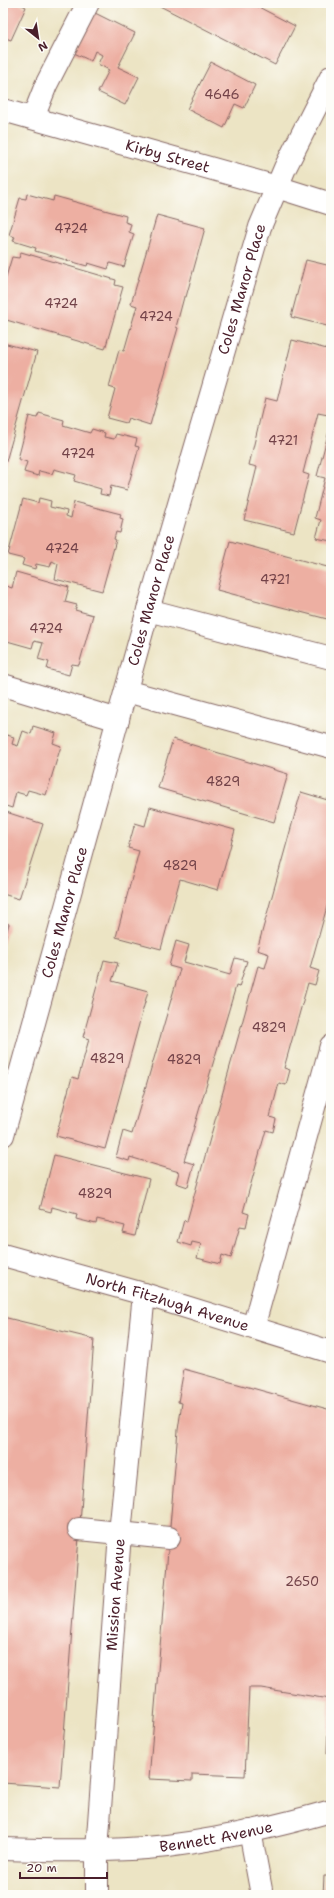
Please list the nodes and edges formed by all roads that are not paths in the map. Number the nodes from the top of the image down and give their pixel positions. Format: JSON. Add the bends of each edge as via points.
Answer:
{"nodes":[{"id":1,"x":88,"y":3,"type":"edge"},
{"id":2,"x":331,"y":77,"type":"edge"},
{"id":3,"x":3,"y":110,"type":"edge"},
{"id":4,"x":33,"y":118,"type":"junction"},
{"id":5,"x":277,"y":187,"type":"junction"},
{"id":6,"x":331,"y":204,"type":"edge"},
{"id":7,"x":148,"y":610,"type":"junction"},
{"id":8,"x":331,"y":658,"type":"edge"},
{"id":9,"x":3,"y":685,"type":"edge"},
{"id":10,"x":126,"y":691,"type":"junction"},
{"id":11,"x":118,"y":720,"type":"junction"},
{"id":12,"x":331,"y":747,"type":"edge"},
{"id":13,"x":331,"y":1046,"type":"edge"},
{"id":14,"x":3,"y":1135,"type":"edge"},
{"id":15,"x":3,"y":1255,"type":"edge"},
{"id":16,"x":144,"y":1294,"type":"junction"},
{"id":17,"x":252,"y":1328,"type":"junction"},
{"id":18,"x":331,"y":1352,"type":"edge"},
{"id":19,"x":79,"y":1529,"type":"dead end"},
{"id":20,"x":120,"y":1533,"type":"junction"},
{"id":21,"x":169,"y":1538,"type":"dead end"},
{"id":22,"x":331,"y":1811,"type":"edge"},
{"id":23,"x":250,"y":1831,"type":"junction"},
{"id":24,"x":3,"y":1849,"type":"edge"},
{"id":25,"x":97,"y":1850,"type":"junction"},
{"id":26,"x":97,"y":1895,"type":"edge"},
{"id":27,"x":262,"y":1895,"type":"edge"}],
"edges":[{"from":1,"to":4,"type":"street","via":[[46,85]]},
{"from":2,"to":5,"type":"street","name":"Coles Manor Place"},
{"from":3,"to":4,"type":"street","name":"Kirby Street"},
{"from":4,"to":5,"type":"street","name":"Kirby Street"},
{"from":5,"to":6,"type":"street","name":"Kirby Street"},
{"from":5,"to":7,"type":"street","name":"Coles Manor Place","via":[[260,227]]},
{"from":7,"to":8,"type":"street"},
{"from":7,"to":10,"type":"street","name":"Coles Manor Place"},
{"from":9,"to":11,"type":"street"},
{"from":10,"to":11,"type":"street","name":"Coles Manor Place"},
{"from":10,"to":12,"type":"street"},
{"from":11,"to":14,"type":"street","name":"Coles Manor Place"},
{"from":13,"to":17,"type":"street"},
{"from":15,"to":16,"type":"street","name":"North Fitzhugh Avenue"},
{"from":16,"to":17,"type":"street","name":"North Fitzhugh Avenue"},
{"from":16,"to":20,"type":"street","name":"Mission Avenue"},
{"from":17,"to":18,"type":"street","name":"North Fitzhugh Avenue"},
{"from":19,"to":20,"type":"street"},
{"from":20,"to":21,"type":"street"},
{"from":20,"to":25,"type":"street","name":"Mission Avenue"},
{"from":22,"to":23,"type":"street","name":"Bennett Avenue"},
{"from":23,"to":25,"type":"street","name":"Bennett Avenue","via":[[167,1846]]},
{"from":23,"to":27,"type":"street"},
{"from":24,"to":25,"type":"street","name":"Bennett Avenue"},
{"from":25,"to":26,"type":"street","name":"Mission Avenue"}]}
